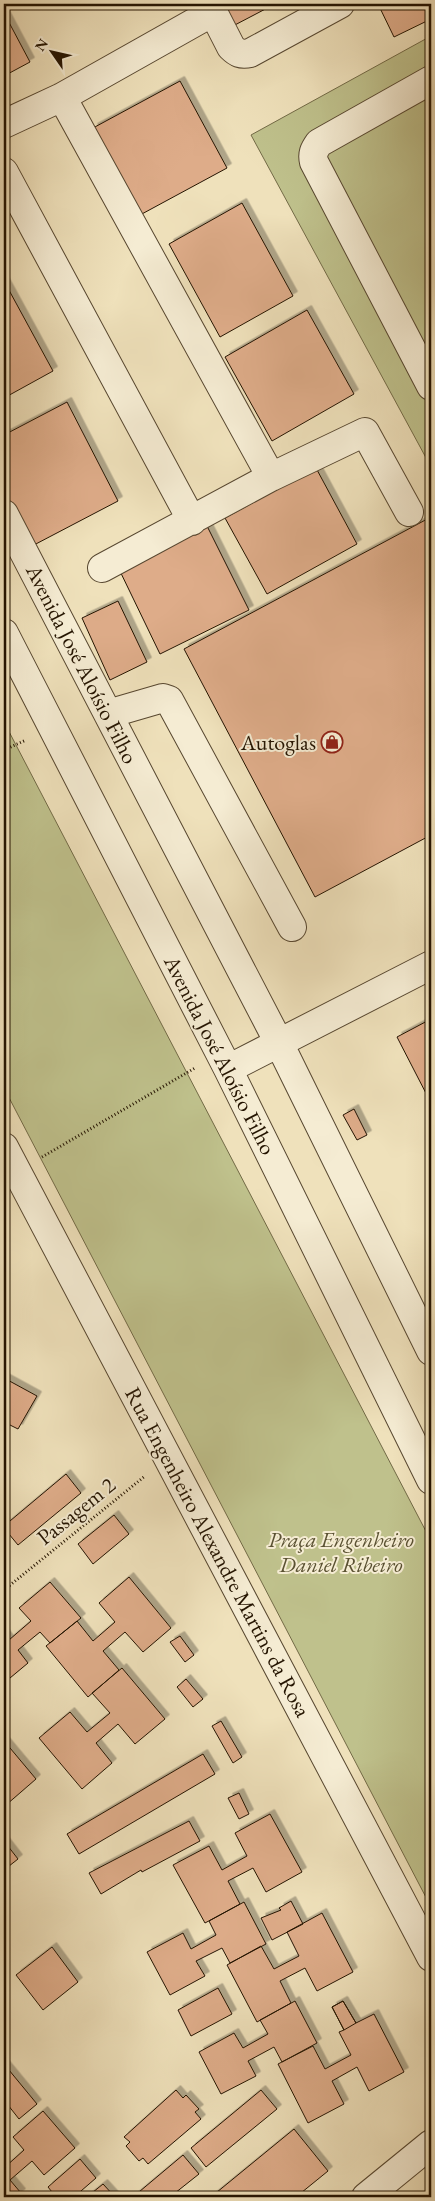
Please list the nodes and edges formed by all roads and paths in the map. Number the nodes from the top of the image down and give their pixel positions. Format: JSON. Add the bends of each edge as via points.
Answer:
{"nodes":[{"id":1,"x":340,"y":4,"type":"edge"},
{"id":2,"x":211,"y":8,"type":"edge"},
{"id":3,"x":431,"y":80,"type":"edge"},
{"id":4,"x":62,"y":97,"type":"junction"},
{"id":5,"x":4,"y":124,"type":"edge"},
{"id":6,"x":4,"y":172,"type":"edge"},
{"id":7,"x":431,"y":386,"type":"edge"},
{"id":8,"x":271,"y":477,"type":"junction"},
{"id":9,"x":409,"y":512,"type":"dead end"},
{"id":10,"x":4,"y":514,"type":"edge"},
{"id":11,"x":192,"y":521,"type":"junction"},
{"id":12,"x":102,"y":568,"type":"dead end"},
{"id":13,"x":4,"y":633,"type":"edge"},
{"id":14,"x":108,"y":714,"type":"junction"},
{"id":15,"x":28,"y":738,"type":"dead end"},
{"id":16,"x":4,"y":750,"type":"edge"},
{"id":17,"x":292,"y":927,"type":"dead end"},
{"id":18,"x":431,"y":965,"type":"edge"},
{"id":19,"x":279,"y":1043,"type":"junction"},
{"id":20,"x":195,"y":1068,"type":"dead end"},
{"id":21,"x":228,"y":1069,"type":"junction"},
{"id":22,"x":4,"y":1147,"type":"edge"},
{"id":23,"x":17,"y":1172,"type":"junction"},
{"id":24,"x":431,"y":1351,"type":"edge"},
{"id":25,"x":168,"y":1456,"type":"junction"},
{"id":26,"x":431,"y":1480,"type":"edge"},
{"id":27,"x":4,"y":1590,"type":"edge"},
{"id":28,"x":431,"y":1957,"type":"edge"},
{"id":29,"x":431,"y":2144,"type":"edge"},
{"id":30,"x":366,"y":2197,"type":"edge"}],
"edges":[{"from":1,"to":2,"type":"street","via":[[243,54],[231,47]]},
{"from":2,"to":4,"type":"street"},
{"from":3,"to":7,"type":"street","via":[[319,143],[313,152],[314,162]]},
{"from":4,"to":5,"type":"street"},
{"from":4,"to":8,"type":"street"},
{"from":6,"to":11,"type":"street"},
{"from":8,"to":9,"type":"street","via":[[365,432]]},
{"from":8,"to":11,"type":"street"},
{"from":10,"to":14,"type":"street","name":"Avenida José Aloísio Filho"},
{"from":11,"to":12,"type":"street"},
{"from":13,"to":21,"type":"street","name":"Avenida José Aloísio Filho"},
{"from":14,"to":17,"type":"street","via":[[164,698],[169,700]]},
{"from":14,"to":19,"type":"street","name":"Avenida José Aloísio Filho"},
{"from":15,"to":16,"type":"path"},
{"from":18,"to":19,"type":"street"},
{"from":19,"to":21,"type":"street"},
{"from":19,"to":24,"type":"street","name":"Avenida José Aloísio Filho"},
{"from":20,"to":23,"type":"path"},
{"from":21,"to":26,"type":"street","name":"Avenida José Aloísio Filho"},
{"from":22,"to":23,"type":"street","name":"Rua Engenheiro Alexandre Martins da Rosa"},
{"from":23,"to":25,"type":"street","name":"Rua Engenheiro Alexandre Martins da Rosa"},
{"from":25,"to":27,"type":"path","name":"Passagem 2"},
{"from":25,"to":28,"type":"street","name":"Rua Engenheiro Alexandre Martins da Rosa"},
{"from":29,"to":30,"type":"street"}]}
